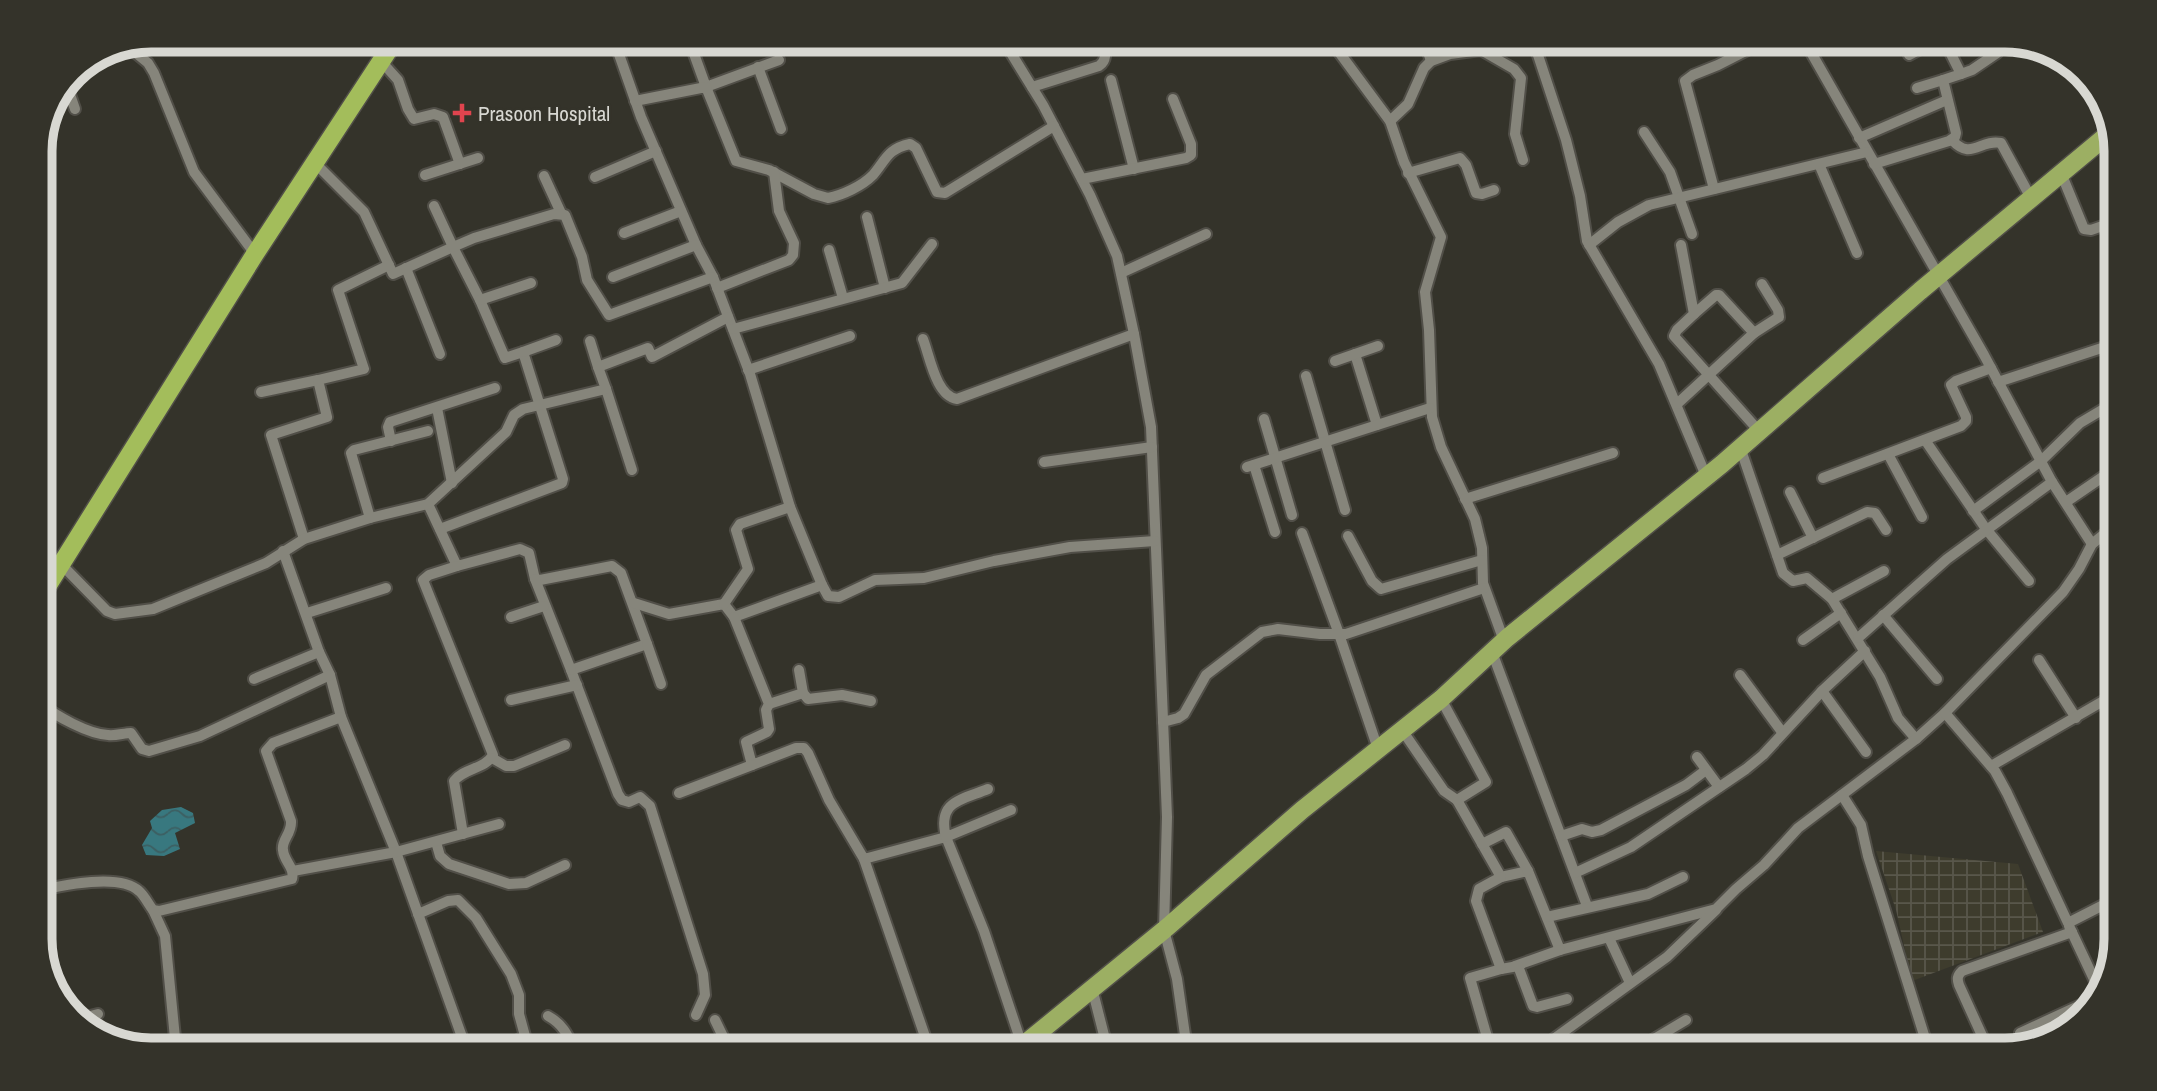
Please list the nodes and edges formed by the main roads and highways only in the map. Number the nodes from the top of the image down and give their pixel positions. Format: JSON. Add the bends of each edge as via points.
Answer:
{"nodes":[{"id":1,"x":385,"y":53,"type":"edge"},
{"id":2,"x":2103,"y":138,"type":"edge"},
{"id":3,"x":53,"y":577,"type":"edge"},
{"id":4,"x":1031,"y":1038,"type":"edge"}],
"edges":[{"from":1,"to":3,"type":"highway"},
{"from":2,"to":4,"type":"main road","via":[[1498,646],[1441,699]]}]}
